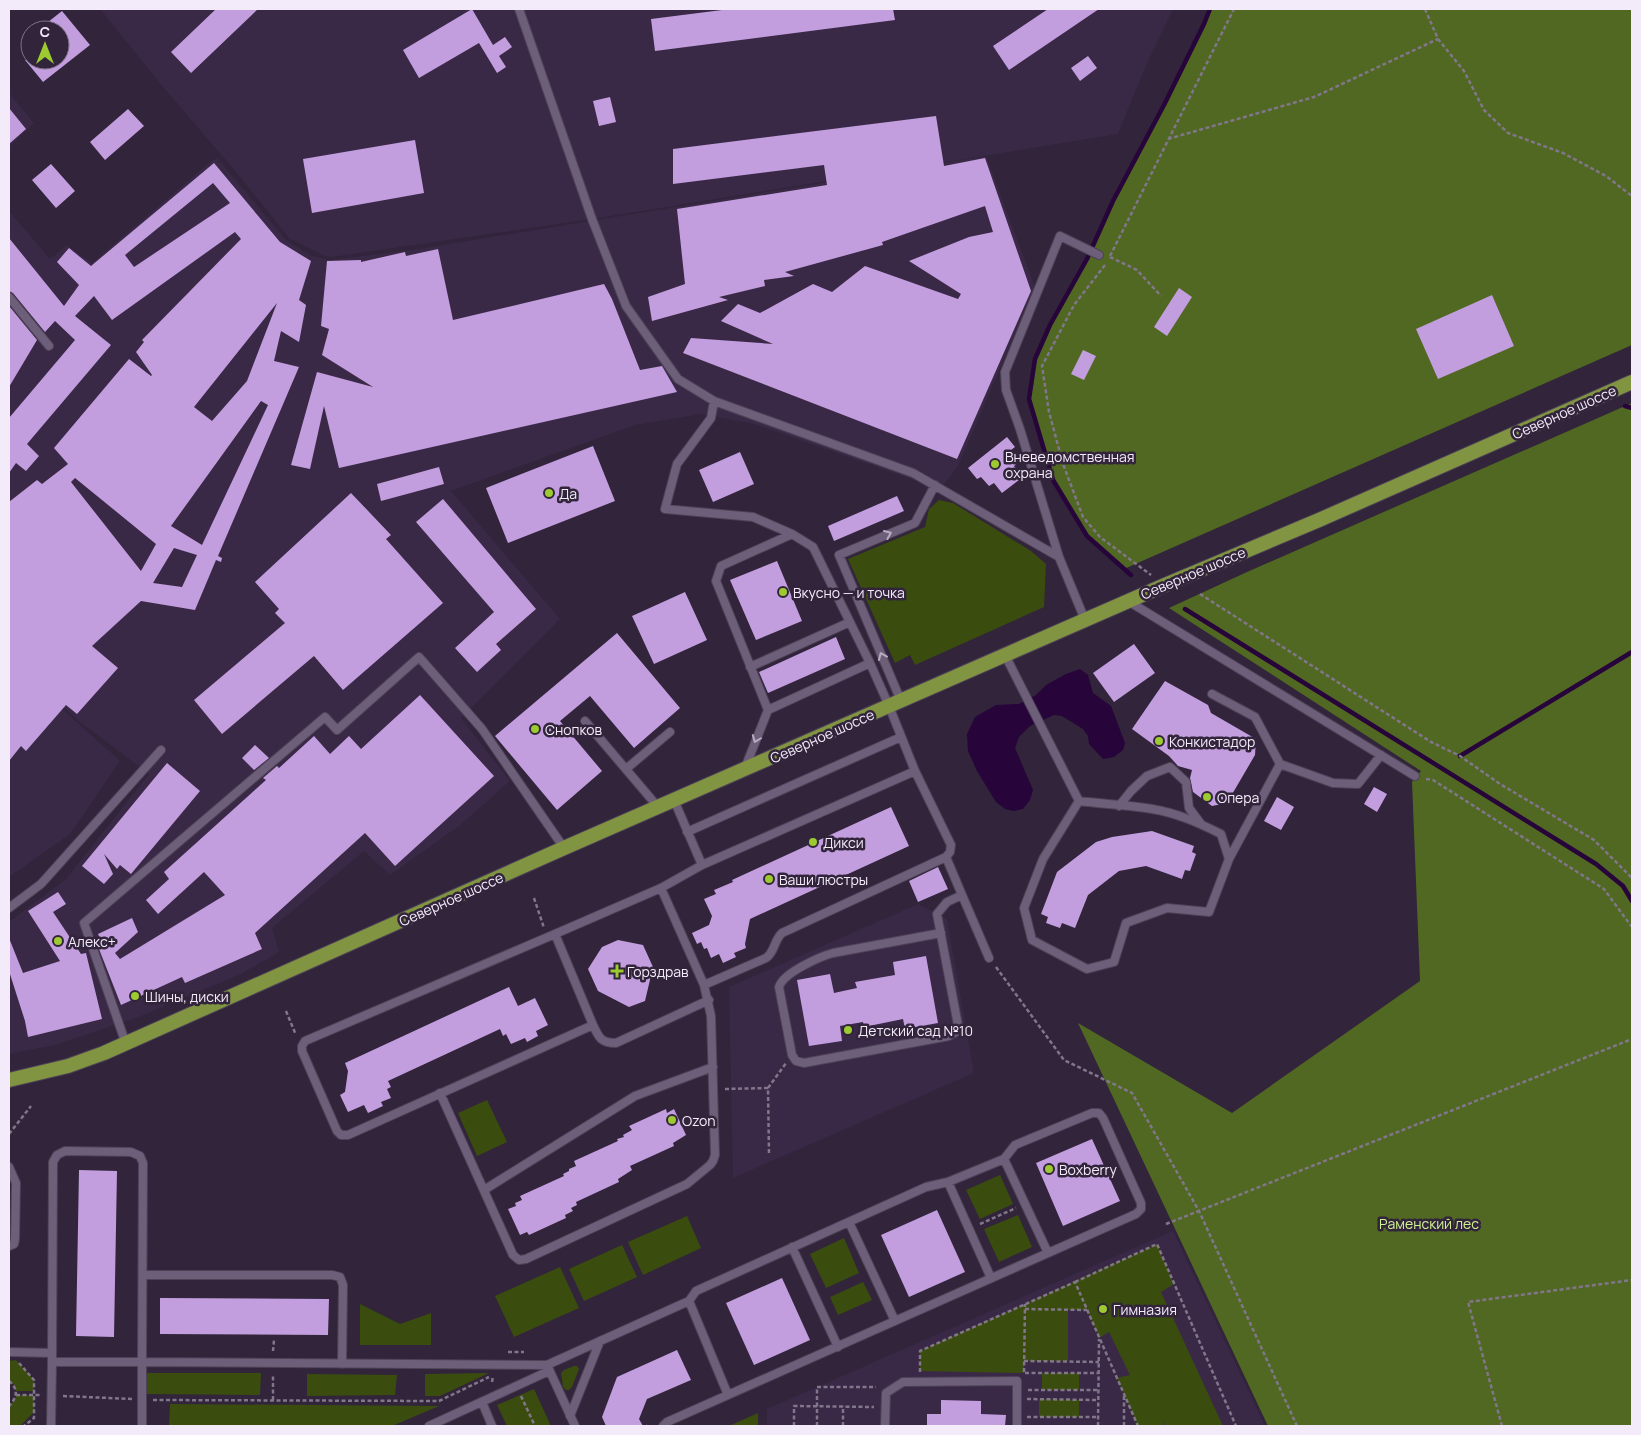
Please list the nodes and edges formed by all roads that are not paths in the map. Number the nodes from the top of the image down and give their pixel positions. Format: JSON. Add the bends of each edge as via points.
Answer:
{"nodes":[{"id":1,"x":519,"y":9,"type":"edge"},
{"id":2,"x":1099,"y":255,"type":"road end"},
{"id":3,"x":9,"y":297,"type":"edge"},
{"id":4,"x":49,"y":346,"type":"dead end"},
{"id":5,"x":1632,"y":382,"type":"edge"},
{"id":6,"x":714,"y":401,"type":"junction"},
{"id":7,"x":936,"y":485,"type":"junction"},
{"id":8,"x":792,"y":534,"type":"junction"},
{"id":9,"x":1059,"y":557,"type":"junction"},
{"id":10,"x":1128,"y":601,"type":"junction"},
{"id":11,"x":1085,"y":620,"type":"junction"},
{"id":12,"x":850,"y":622,"type":"junction"},
{"id":13,"x":1006,"y":655,"type":"junction"},
{"id":14,"x":870,"y":663,"type":"junction"},
{"id":15,"x":750,"y":668,"type":"junction"},
{"id":16,"x":1212,"y":694,"type":"dead end"},
{"id":17,"x":895,"y":703,"type":"junction"},
{"id":18,"x":768,"y":710,"type":"junction"},
{"id":19,"x":585,"y":721,"type":"dead end"},
{"id":20,"x":670,"y":732,"type":"dead end"},
{"id":21,"x":902,"y":737,"type":"junction"},
{"id":22,"x":161,"y":750,"type":"dead end"},
{"id":23,"x":1381,"y":755,"type":"junction"},
{"id":24,"x":1280,"y":764,"type":"junction"},
{"id":25,"x":626,"y":769,"type":"junction"},
{"id":26,"x":745,"y":769,"type":"junction"},
{"id":27,"x":915,"y":771,"type":"junction"},
{"id":28,"x":1415,"y":776,"type":"road end"},
{"id":29,"x":674,"y":800,"type":"junction"},
{"id":30,"x":1078,"y":802,"type":"junction"},
{"id":31,"x":1118,"y":806,"type":"junction"},
{"id":32,"x":658,"y":807,"type":"junction"},
{"id":33,"x":1201,"y":824,"type":"junction"},
{"id":34,"x":688,"y":832,"type":"junction"},
{"id":35,"x":564,"y":848,"type":"junction"},
{"id":36,"x":946,"y":857,"type":"junction"},
{"id":37,"x":1229,"y":860,"type":"junction"},
{"id":38,"x":702,"y":865,"type":"junction"},
{"id":39,"x":661,"y":888,"type":"junction"},
{"id":40,"x":962,"y":895,"type":"junction"},
{"id":41,"x":9,"y":908,"type":"edge"},
{"id":42,"x":941,"y":933,"type":"junction"},
{"id":43,"x":551,"y":936,"type":"junction"},
{"id":44,"x":989,"y":958,"type":"road end"},
{"id":45,"x":704,"y":985,"type":"junction"},
{"id":46,"x":708,"y":1000,"type":"junction"},
{"id":47,"x":593,"y":1025,"type":"junction"},
{"id":48,"x":126,"y":1044,"type":"junction"},
{"id":49,"x":712,"y":1067,"type":"junction"},
{"id":50,"x":9,"y":1080,"type":"edge"},
{"id":51,"x":440,"y":1094,"type":"junction"},
{"id":52,"x":1004,"y":1159,"type":"junction"},
{"id":53,"x":9,"y":1167,"type":"edge"},
{"id":54,"x":948,"y":1182,"type":"junction"},
{"id":55,"x":484,"y":1190,"type":"junction"},
{"id":56,"x":849,"y":1222,"type":"junction"},
{"id":57,"x":9,"y":1246,"type":"edge"},
{"id":58,"x":792,"y":1247,"type":"junction"},
{"id":59,"x":1048,"y":1253,"type":"junction"},
{"id":60,"x":143,"y":1275,"type":"junction"},
{"id":61,"x":991,"y":1278,"type":"junction"},
{"id":62,"x":689,"y":1301,"type":"junction"},
{"id":63,"x":895,"y":1321,"type":"junction"},
{"id":64,"x":600,"y":1341,"type":"junction"},
{"id":65,"x":838,"y":1347,"type":"junction"},
{"id":66,"x":9,"y":1352,"type":"edge"},
{"id":67,"x":52,"y":1353,"type":"junction"},
{"id":68,"x":52,"y":1362,"type":"junction"},
{"id":69,"x":142,"y":1362,"type":"junction"},
{"id":70,"x":342,"y":1364,"type":"junction"},
{"id":71,"x":548,"y":1368,"type":"junction"},
{"id":72,"x":728,"y":1395,"type":"junction"},
{"id":73,"x":482,"y":1402,"type":"junction"},
{"id":74,"x":570,"y":1416,"type":"junction"},
{"id":75,"x":51,"y":1426,"type":"edge"},
{"id":76,"x":142,"y":1426,"type":"edge"},
{"id":77,"x":429,"y":1426,"type":"edge"},
{"id":78,"x":492,"y":1426,"type":"edge"},
{"id":79,"x":575,"y":1426,"type":"edge"},
{"id":80,"x":663,"y":1426,"type":"edge"},
{"id":81,"x":885,"y":1426,"type":"edge"},
{"id":82,"x":1017,"y":1426,"type":"edge"}],
"edges":[{"from":1,"to":6,"type":"lane","via":[[626,306],[678,379]]},
{"from":2,"to":9,"type":"lane","via":[[1060,236],[1005,372],[1006,390]]},
{"from":3,"to":4,"type":"lane"},
{"from":5,"to":10,"type":"main road","name":"Северное шоссе"},
{"from":6,"to":7,"type":"lane","via":[[913,473]]},
{"from":6,"to":8,"type":"lane","via":[[710,418],[677,464],[665,509],[753,517]]},
{"from":7,"to":9,"type":"lane"},
{"from":17,"to":7,"type":"lane","one_way":true,"via":[[839,555],[915,523]]},
{"from":8,"to":12,"type":"lane","via":[[813,547]]},
{"from":8,"to":15,"type":"lane","via":[[722,566],[716,581]]},
{"from":9,"to":11,"type":"lane"},
{"from":10,"to":11,"type":"main road","name":"Северное шоссе"},
{"from":10,"to":23,"type":"lane"},
{"from":11,"to":13,"type":"main road","name":"Северное шоссе"},
{"from":12,"to":14,"type":"lane"},
{"from":12,"to":15,"type":"lane"},
{"from":13,"to":17,"type":"main road","name":"Северное шоссе"},
{"from":13,"to":30,"type":"lane"},
{"from":14,"to":17,"type":"lane"},
{"from":14,"to":18,"type":"lane"},
{"from":15,"to":18,"type":"lane"},
{"from":16,"to":24,"type":"lane","via":[[1254,717]]},
{"from":17,"to":21,"type":"lane"},
{"from":17,"to":26,"type":"main road","name":"Северное шоссе"},
{"from":18,"to":26,"type":"lane","one_way":true},
{"from":19,"to":25,"type":"lane"},
{"from":20,"to":25,"type":"lane"},
{"from":21,"to":27,"type":"lane"},
{"from":21,"to":34,"type":"lane"},
{"from":22,"to":41,"type":"lane","via":[[41,884]]},
{"from":23,"to":24,"type":"lane","via":[[1358,784],[1333,784]]},
{"from":23,"to":28,"type":"lane"},
{"from":24,"to":37,"type":"lane"},
{"from":25,"to":32,"type":"lane"},
{"from":26,"to":29,"type":"main road","name":"Северное шоссе"},
{"from":27,"to":36,"type":"lane","via":[[951,845]]},
{"from":27,"to":38,"type":"lane"},
{"from":29,"to":32,"type":"main road","name":"Северное шоссе"},
{"from":29,"to":34,"type":"lane"},
{"from":30,"to":31,"type":"lane"},
{"from":30,"to":37,"type":"lane","via":[[1043,859],[1024,908],[1032,940],[1087,969],[1114,962],[1126,923],[1168,908],[1209,912]]},
{"from":31,"to":33,"type":"lane","via":[[1153,809]]},
{"from":31,"to":33,"type":"lane","via":[[1147,776],[1170,767],[1186,782],[1189,808]]},
{"from":32,"to":35,"type":"main road","name":"Северное шоссе"},
{"from":33,"to":37,"type":"lane","via":[[1221,834]]},
{"from":34,"to":38,"type":"lane"},
{"from":35,"to":48,"type":"main road","name":"Северное шоссе"},
{"from":35,"to":48,"type":"lane","via":[[482,729],[419,657],[337,730],[325,717],[84,922]]},
{"from":36,"to":40,"type":"lane"},
{"from":36,"to":45,"type":"lane","via":[[782,933],[766,958]]},
{"from":38,"to":39,"type":"lane"},
{"from":39,"to":43,"type":"lane"},
{"from":39,"to":45,"type":"lane"},
{"from":40,"to":42,"type":"lane","via":[[947,902],[938,914]]},
{"from":40,"to":44,"type":"lane"},
{"from":42,"to":42,"type":"lane","via":[[958,1025],[956,1032],[949,1036],[804,1063],[796,1061],[792,1055],[779,987],[784,978],[833,953]]},
{"from":43,"to":47,"type":"lane"},
{"from":43,"to":51,"type":"lane","via":[[305,1041],[302,1046],[336,1131],[341,1135]]},
{"from":45,"to":46,"type":"lane"},
{"from":46,"to":47,"type":"lane","via":[[616,1043],[605,1043]]},
{"from":46,"to":49,"type":"lane"},
{"from":47,"to":51,"type":"lane"},
{"from":48,"to":50,"type":"main road","name":"Северное шоссе","via":[[68,1066]]},
{"from":49,"to":55,"type":"lane","via":[[635,1096]]},
{"from":49,"to":55,"type":"lane","via":[[715,1154],[710,1165],[687,1184],[519,1260],[513,1255]]},
{"from":51,"to":55,"type":"lane"},
{"from":52,"to":54,"type":"lane"},
{"from":52,"to":59,"type":"lane"},
{"from":52,"to":59,"type":"lane","via":[[1015,1145],[1092,1113],[1099,1113],[1103,1118],[1141,1209]]},
{"from":53,"to":57,"type":"lane","via":[[16,1183],[16,1239]]},
{"from":54,"to":56,"type":"lane","via":[[926,1187]]},
{"from":54,"to":61,"type":"lane"},
{"from":56,"to":58,"type":"lane"},
{"from":56,"to":63,"type":"lane"},
{"from":58,"to":62,"type":"lane","via":[[696,1291]]},
{"from":58,"to":65,"type":"lane"},
{"from":59,"to":61,"type":"lane"},
{"from":60,"to":67,"type":"lane","via":[[144,1163],[140,1156],[131,1152],[65,1152],[57,1155],[53,1162]]},
{"from":60,"to":69,"type":"lane"},
{"from":60,"to":70,"type":"lane","via":[[340,1277],[343,1285]]},
{"from":61,"to":63,"type":"lane"},
{"from":62,"to":64,"type":"lane"},
{"from":62,"to":72,"type":"lane"},
{"from":63,"to":65,"type":"lane"},
{"from":64,"to":71,"type":"lane"},
{"from":64,"to":74,"type":"lane"},
{"from":65,"to":72,"type":"lane"},
{"from":66,"to":67,"type":"lane"},
{"from":67,"to":68,"type":"lane"},
{"from":68,"to":69,"type":"lane"},
{"from":68,"to":75,"type":"lane"},
{"from":69,"to":70,"type":"lane"},
{"from":69,"to":76,"type":"lane"},
{"from":70,"to":71,"type":"lane"},
{"from":71,"to":73,"type":"lane"},
{"from":71,"to":74,"type":"lane"},
{"from":72,"to":80,"type":"lane"},
{"from":73,"to":77,"type":"lane"},
{"from":73,"to":78,"type":"lane"},
{"from":74,"to":79,"type":"lane"},
{"from":81,"to":82,"type":"lane","via":[[886,1393],[903,1382],[1017,1381]]}]}
